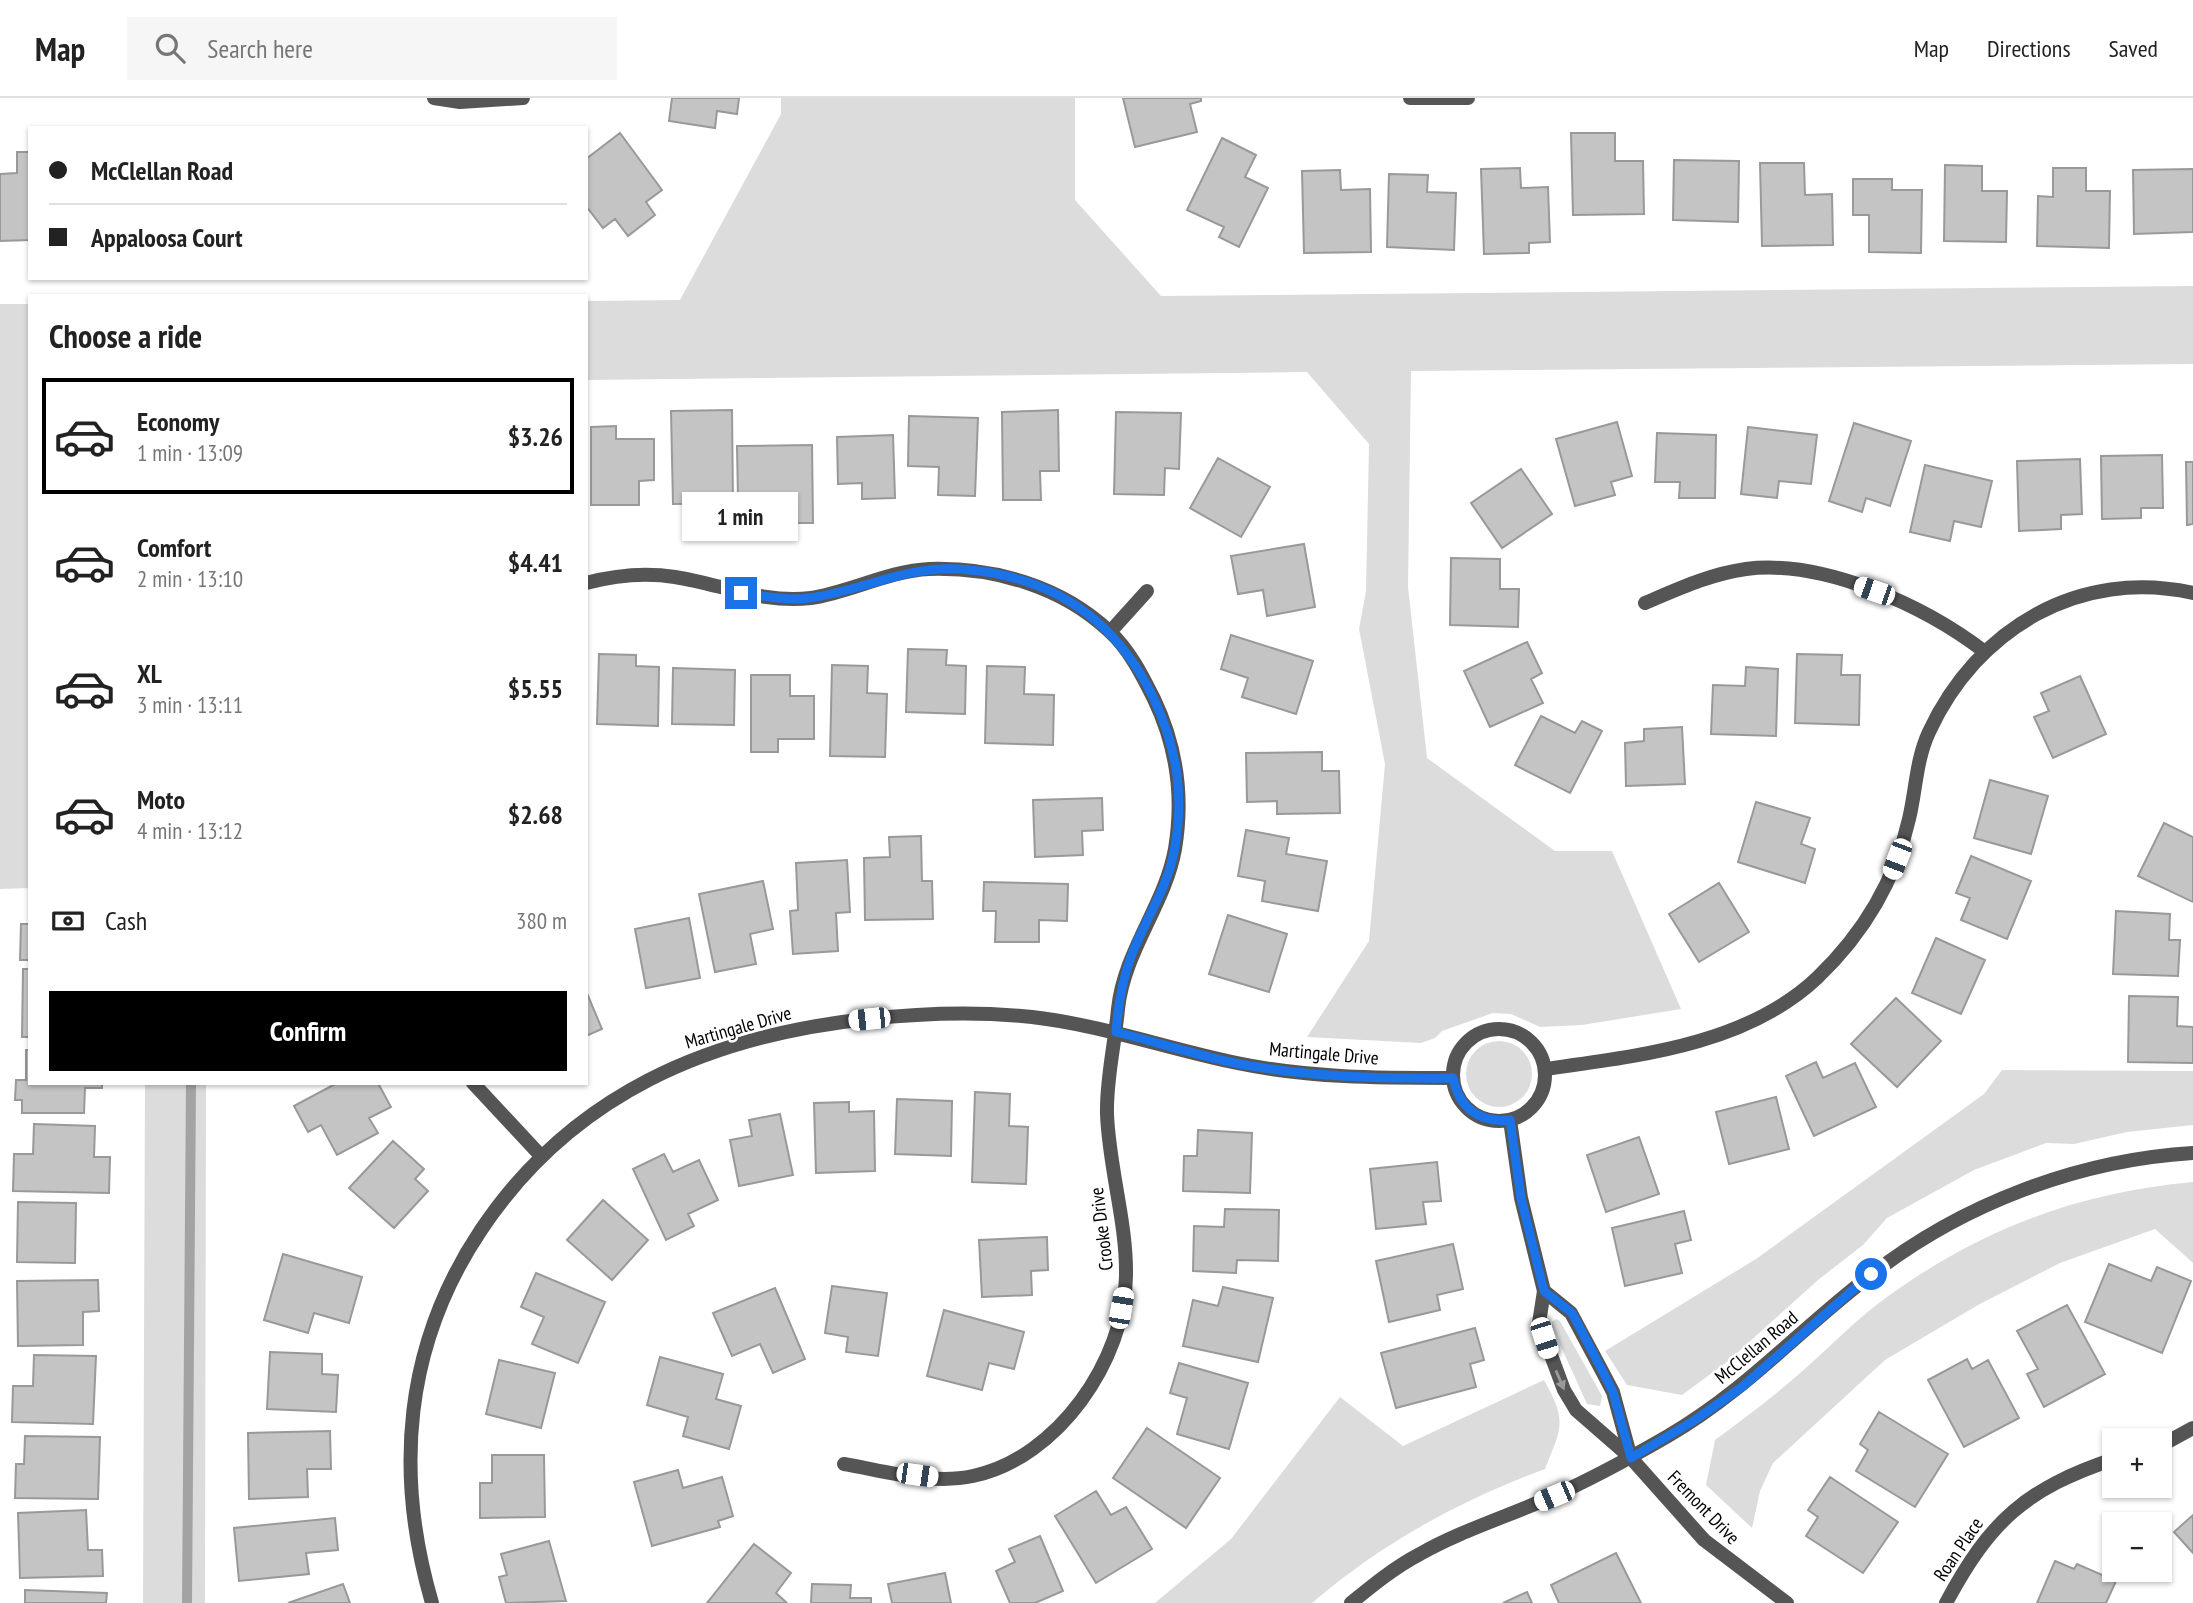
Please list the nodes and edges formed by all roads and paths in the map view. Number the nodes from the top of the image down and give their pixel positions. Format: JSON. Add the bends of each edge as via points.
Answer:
{"nodes":[{"id":1,"x":433,"y":98,"type":"edge"},
{"id":2,"x":523,"y":98,"type":"edge"},
{"id":3,"x":1410,"y":98,"type":"edge"},
{"id":4,"x":1468,"y":98,"type":"edge"},
{"id":5,"x":588,"y":582,"type":"edge"},
{"id":6,"x":1147,"y":592,"type":"dead end"},
{"id":7,"x":2193,"y":593,"type":"edge"},
{"id":8,"x":1645,"y":603,"type":"dead end"},
{"id":9,"x":1110,"y":632,"type":"junction"},
{"id":10,"x":1985,"y":652,"type":"junction"},
{"id":11,"x":1116,"y":1032,"type":"junction"},
{"id":12,"x":1545,"y":1069,"type":"junction"},
{"id":13,"x":1453,"y":1078,"type":"junction"},
{"id":14,"x":475,"y":1085,"type":"edge"},
{"id":15,"x":1510,"y":1120,"type":"junction"},
{"id":16,"x":2193,"y":1153,"type":"edge"},
{"id":17,"x":541,"y":1156,"type":"junction"},
{"id":18,"x":1544,"y":1291,"type":"junction"},
{"id":19,"x":2193,"y":1429,"type":"edge"},
{"id":20,"x":2172,"y":1440,"type":"edge"},
{"id":21,"x":1631,"y":1458,"type":"junction"},
{"id":22,"x":844,"y":1464,"type":"dead end"},
{"id":23,"x":2102,"y":1464,"type":"edge"},
{"id":24,"x":432,"y":1603,"type":"edge"},
{"id":25,"x":1351,"y":1603,"type":"edge"},
{"id":26,"x":1787,"y":1603,"type":"edge"},
{"id":27,"x":1946,"y":1603,"type":"edge"}],
"edges":[{"from":1,"to":2,"type":"street","via":[[460,102]]},
{"from":3,"to":4,"type":"street"},
{"from":5,"to":9,"type":"street","name":"Crooke Drive","via":[[643,573],[771,598],[806,599],[893,575],[959,569],[1017,580],[1055,594]]},
{"from":6,"to":9,"type":"street"},
{"from":7,"to":10,"type":"street","via":[[2135,587],[2084,594],[2024,621]]},
{"from":8,"to":10,"type":"street","via":[[1703,578],[1744,569],[1778,568],[1894,598],[1957,631]]},
{"from":9,"to":11,"type":"street","name":"Crooke Drive","via":[[1134,663],[1165,723],[1180,789],[1174,855],[1132,954],[1119,997]]},
{"from":10,"to":12,"type":"street","via":[[1957,685],[1929,733],[1903,844],[1879,901],[1862,929],[1816,979],[1740,1027],[1705,1040]]},
{"from":11,"to":13,"type":"street","name":"Martingale Drive","via":[[1240,1064],[1304,1073]]},
{"from":11,"to":17,"type":"street","name":"Martingale Drive","via":[[1032,1017],[960,1013],[911,1014],[785,1030],[713,1051],[657,1075],[595,1111]]},
{"from":11,"to":22,"type":"street","name":"Crooke Drive","via":[[1107,1110],[1126,1279],[1112,1340],[1088,1390],[1054,1433],[999,1468],[941,1479]]},
{"from":12,"to":13,"type":"street","via":[[1533,1044],[1509,1030],[1495,1029],[1469,1040],[1460,1051]]},
{"from":12,"to":15,"type":"street","via":[[1537,1102]]},
{"from":13,"to":15,"type":"street","via":[[1461,1102],[1471,1112],[1496,1122]]},
{"from":14,"to":17,"type":"street"},
{"from":15,"to":18,"type":"street","name":"Fremont Drive","via":[[1521,1198]]},
{"from":16,"to":21,"type":"street","name":"McClellan Road","via":[[2078,1171],[1968,1215],[1871,1274],[1742,1387]]},
{"from":17,"to":24,"type":"street","name":"Martingale Drive","via":[[490,1216],[454,1275],[420,1376],[412,1410],[409,1483],[418,1553]]},
{"from":18,"to":21,"type":"street","name":"Fremont Drive","via":[[1572,1313],[1602,1370],[1613,1392]]},
{"from":18,"to":21,"type":"street","name":"Fremont Drive","one_way":true,"via":[[1539,1323],[1564,1390],[1576,1410]]},
{"from":19,"to":20,"type":"street"},
{"from":21,"to":25,"type":"street","name":"McClellan Road","via":[[1420,1553]]},
{"from":21,"to":26,"type":"street","name":"Fremont Drive","via":[[1704,1540]]},
{"from":23,"to":27,"type":"street","name":"Roan Place","via":[[2057,1481],[1994,1527]]}]}
